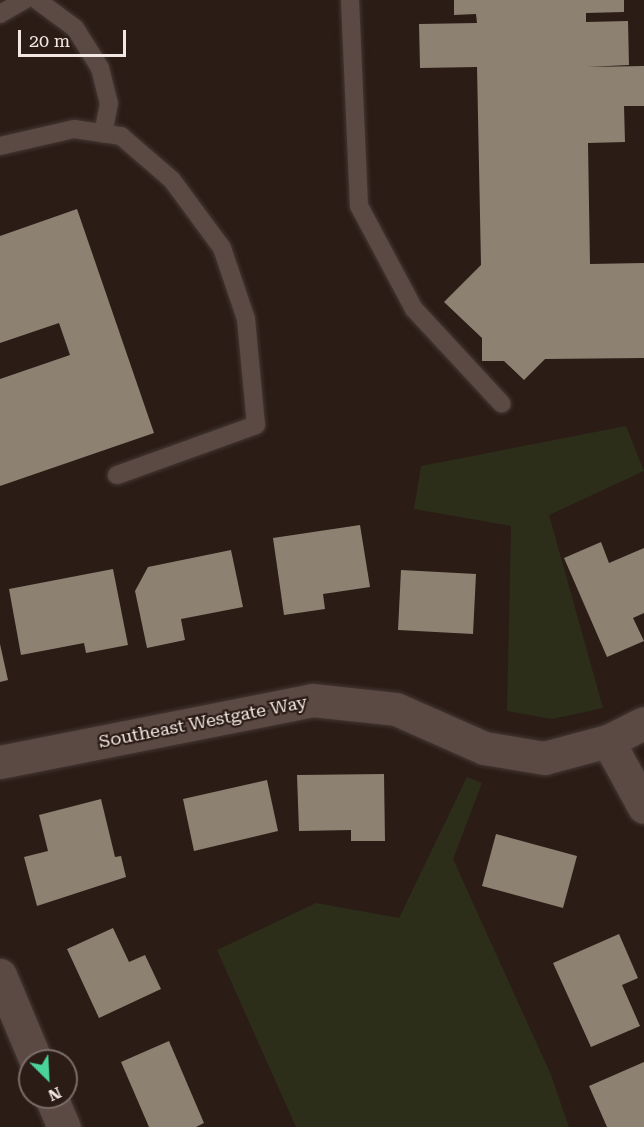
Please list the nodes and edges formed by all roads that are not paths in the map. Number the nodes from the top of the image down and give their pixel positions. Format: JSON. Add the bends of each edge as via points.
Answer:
{"nodes":[{"id":1,"x":24,"y":0,"type":"edge"},
{"id":2,"x":37,"y":0,"type":"edge"},
{"id":3,"x":350,"y":0,"type":"edge"},
{"id":4,"x":0,"y":14,"type":"edge"},
{"id":5,"x":103,"y":133,"type":"junction"},
{"id":6,"x":0,"y":146,"type":"edge"},
{"id":7,"x":502,"y":404,"type":"dead end"},
{"id":8,"x":117,"y":475,"type":"dead end"},
{"id":9,"x":644,"y":723,"type":"edge"},
{"id":10,"x":608,"y":741,"type":"junction"},
{"id":11,"x":0,"y":762,"type":"edge"},
{"id":12,"x":644,"y":807,"type":"edge"},
{"id":13,"x":0,"y":975,"type":"edge"},
{"id":14,"x":31,"y":1049,"type":"edge"},
{"id":15,"x":56,"y":1109,"type":"edge"},
{"id":16,"x":64,"y":1127,"type":"edge"}],
"edges":[{"from":1,"to":4,"type":"lane"},
{"from":2,"to":5,"type":"lane","via":[[75,28],[100,68],[109,103]]},
{"from":3,"to":7,"type":"lane","via":[[359,207],[414,309]]},
{"from":5,"to":6,"type":"lane","via":[[74,129]]},
{"from":5,"to":8,"type":"lane","via":[[121,136],[172,180],[222,248],[246,320],[256,425]]},
{"from":9,"to":10,"type":"street","name":"Southeast Westgate Way"},
{"from":10,"to":11,"type":"street","name":"Southeast Westgate Way","via":[[544,758],[484,748],[396,709],[312,700]]},
{"from":10,"to":12,"type":"street"},
{"from":13,"to":14,"type":"street"},
{"from":15,"to":16,"type":"street"}]}
